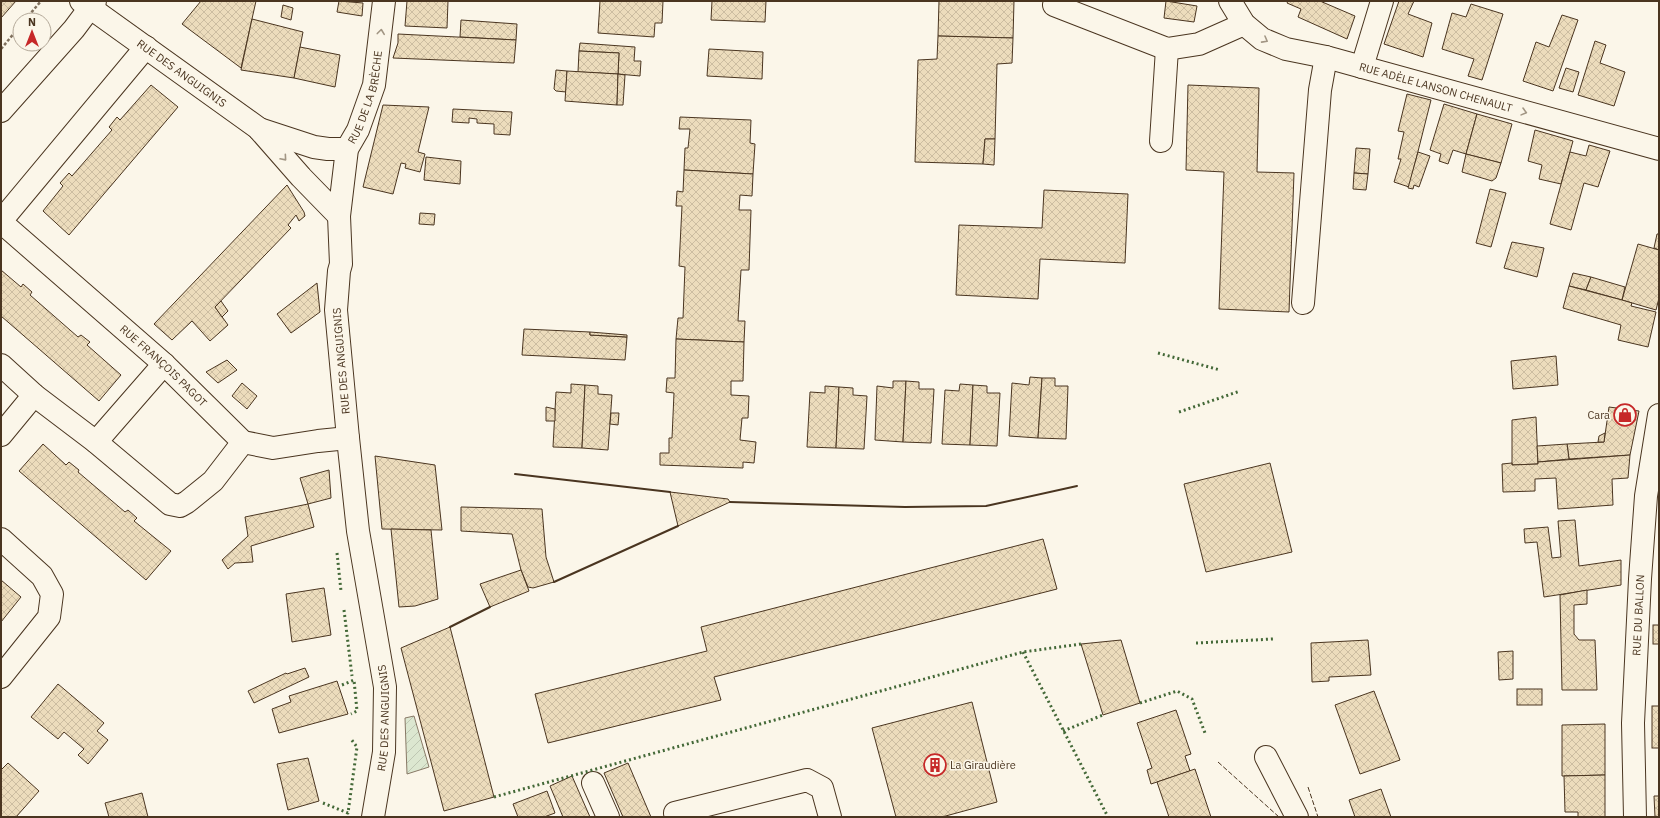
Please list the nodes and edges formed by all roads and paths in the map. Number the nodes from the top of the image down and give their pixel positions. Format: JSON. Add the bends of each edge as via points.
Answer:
{"nodes":[{"id":1,"x":41,"y":1,"type":"edge"},
{"id":2,"x":384,"y":1,"type":"edge"},
{"id":3,"x":1230,"y":1,"type":"edge"},
{"id":4,"x":1382,"y":1,"type":"edge"},
{"id":5,"x":89,"y":3,"type":"edge"},
{"id":6,"x":1054,"y":5,"type":"dead end"},
{"id":7,"x":32,"y":12,"type":"edge"},
{"id":8,"x":1244,"y":24,"type":"junction"},
{"id":9,"x":12,"y":36,"type":"edge"},
{"id":10,"x":146,"y":47,"type":"junction"},
{"id":11,"x":1,"y":49,"type":"edge"},
{"id":12,"x":1167,"y":50,"type":"junction"},
{"id":13,"x":1326,"y":57,"type":"junction"},
{"id":14,"x":1362,"y":67,"type":"junction"},
{"id":15,"x":1,"y":111,"type":"edge"},
{"id":16,"x":258,"y":128,"type":"junction"},
{"id":17,"x":1161,"y":141,"type":"dead end"},
{"id":18,"x":347,"y":149,"type":"junction"},
{"id":19,"x":1659,"y":149,"type":"edge"},
{"id":20,"x":339,"y":216,"type":"junction"},
{"id":21,"x":1,"y":222,"type":"edge"},
{"id":22,"x":1303,"y":303,"type":"dead end"},
{"id":23,"x":164,"y":364,"type":"junction"},
{"id":24,"x":1,"y":365,"type":"edge"},
{"id":25,"x":34,"y":395,"type":"junction"},
{"id":26,"x":1659,"y":416,"type":"edge"},
{"id":27,"x":1,"y":435,"type":"edge"},
{"id":28,"x":348,"y":438,"type":"junction"},
{"id":29,"x":96,"y":442,"type":"junction"},
{"id":30,"x":243,"y":442,"type":"junction"},
{"id":31,"x":1,"y":539,"type":"edge"},
{"id":32,"x":1,"y":677,"type":"edge"},
{"id":33,"x":1266,"y":757,"type":"dead end"},
{"id":34,"x":593,"y":783,"type":"dead end"},
{"id":35,"x":675,"y":813,"type":"dead end"},
{"id":36,"x":373,"y":817,"type":"edge"},
{"id":37,"x":608,"y":817,"type":"edge"},
{"id":38,"x":830,"y":817,"type":"edge"},
{"id":39,"x":1297,"y":817,"type":"edge"},
{"id":40,"x":1635,"y":817,"type":"edge"}],
"edges":[{"from":1,"to":7,"type":"path"},
{"from":18,"to":2,"type":"street","name":"RUE DE LA BRÈCHE","one_way":true,"via":[[358,130],[374,85]]},
{"from":3,"to":8,"type":"street","name":"RUE ADÈLE LANSON CHENAULT"},
{"from":4,"to":14,"type":"street"},
{"from":5,"to":10,"type":"street","name":"RUE DES ANGUIGNIS"},
{"from":5,"to":15,"type":"street","via":[[74,29]]},
{"from":6,"to":12,"type":"street"},
{"from":8,"to":12,"type":"street","via":[[1199,44]]},
{"from":8,"to":13,"type":"street","name":"RUE ADÈLE LANSON CHENAULT","one_way":true,"via":[[1262,39],[1286,50]]},
{"from":9,"to":11,"type":"path"},
{"from":10,"to":16,"type":"street","name":"RUE DES ANGUIGNIS"},
{"from":10,"to":21,"type":"street"},
{"from":12,"to":17,"type":"street"},
{"from":13,"to":14,"type":"street","name":"RUE ADÈLE LANSON CHENAULT"},
{"from":13,"to":22,"type":"street","via":[[1320,90]]},
{"from":14,"to":19,"type":"street","name":"RUE ADÈLE LANSON CHENAULT","one_way":true},
{"from":16,"to":18,"type":"street","via":[[314,147]]},
{"from":16,"to":20,"type":"street","name":"RUE DES ANGUIGNIS","one_way":true},
{"from":18,"to":20,"type":"street","name":"RUE DE LA BRÈCHE"},
{"from":20,"to":28,"type":"street","name":"RUE DES ANGUIGNIS","via":[[341,264],[336,310]]},
{"from":21,"to":23,"type":"street","name":"RUE FRANÇOIS PAGOT"},
{"from":23,"to":29,"type":"street"},
{"from":23,"to":30,"type":"street","name":"RUE FRANÇOIS PAGOT"},
{"from":24,"to":25,"type":"street"},
{"from":25,"to":27,"type":"street"},
{"from":25,"to":29,"type":"street"},
{"from":26,"to":40,"type":"street","name":"RUE DU BALLON","via":[[1646,496],[1640,579],[1633,723]]},
{"from":28,"to":30,"type":"street","via":[[318,440],[274,448]]},
{"from":28,"to":36,"type":"street","name":"RUE DES ANGUIGNIS","via":[[358,531],[385,687],[384,752]]},
{"from":29,"to":30,"type":"street","via":[[170,504],[180,506],[213,482]]},
{"from":31,"to":32,"type":"street","via":[[42,576],[52,594],[49,617]]},
{"from":33,"to":39,"type":"street"},
{"from":34,"to":37,"type":"street"},
{"from":35,"to":38,"type":"street","via":[[807,780],[822,788]]}]}
